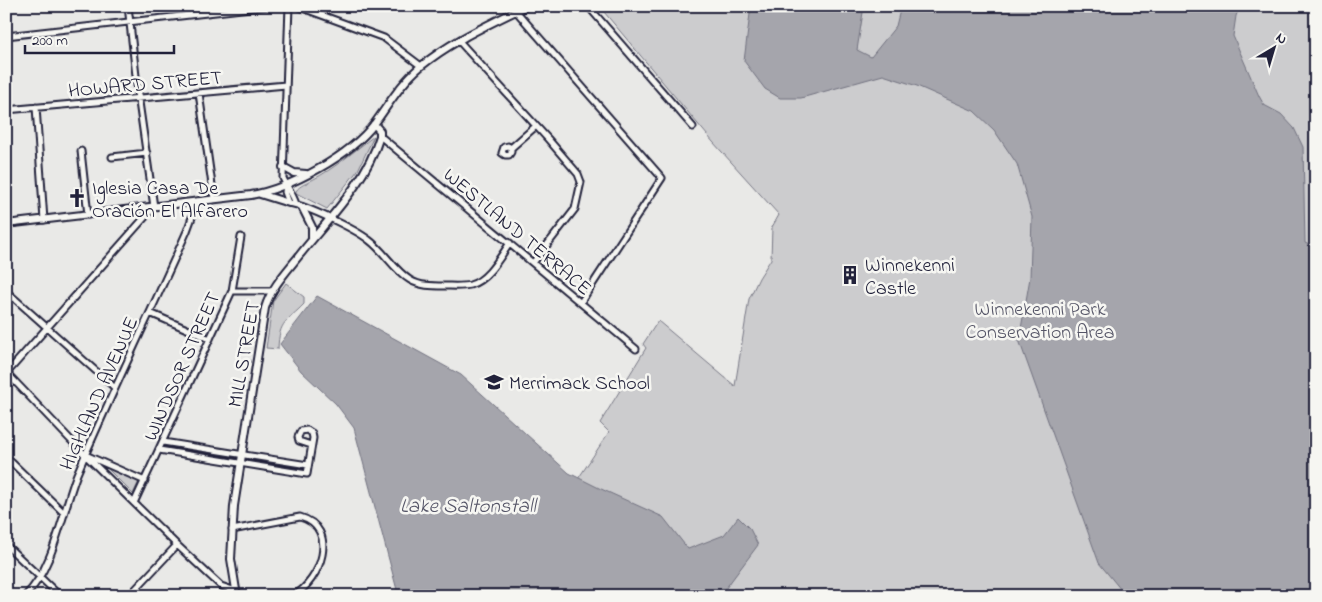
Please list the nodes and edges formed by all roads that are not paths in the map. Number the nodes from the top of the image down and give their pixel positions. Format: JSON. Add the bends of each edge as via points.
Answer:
{"nodes":[{"id":1,"x":128,"y":6,"type":"edge"},
{"id":2,"x":269,"y":6,"type":"edge"},
{"id":3,"x":289,"y":6,"type":"edge"},
{"id":4,"x":297,"y":6,"type":"edge"},
{"id":5,"x":526,"y":6,"type":"edge"},
{"id":6,"x":588,"y":6,"type":"edge"},
{"id":7,"x":516,"y":11,"type":"junction"},
{"id":8,"x":130,"y":22,"type":"junction"},
{"id":9,"x":6,"y":36,"type":"edge"},
{"id":10,"x":458,"y":41,"type":"junction"},
{"id":11,"x":421,"y":66,"type":"junction"},
{"id":12,"x":286,"y":85,"type":"junction"},
{"id":13,"x":200,"y":93,"type":"junction"},
{"id":14,"x":139,"y":98,"type":"junction"},
{"id":15,"x":36,"y":107,"type":"junction"},
{"id":16,"x":6,"y":110,"type":"edge"},
{"id":17,"x":374,"y":124,"type":"junction"},
{"id":18,"x":536,"y":126,"type":"junction"},
{"id":19,"x":693,"y":127,"type":"dead end"},
{"id":20,"x":380,"y":136,"type":"junction"},
{"id":21,"x":511,"y":148,"type":"dead end"},
{"id":22,"x":81,"y":151,"type":"dead end"},
{"id":23,"x":146,"y":153,"type":"junction"},
{"id":24,"x":112,"y":157,"type":"dead end"},
{"id":25,"x":283,"y":167,"type":"junction"},
{"id":26,"x":308,"y":174,"type":"junction"},
{"id":27,"x":286,"y":185,"type":"junction"},
{"id":28,"x":259,"y":194,"type":"junction"},
{"id":29,"x":214,"y":199,"type":"junction"},
{"id":30,"x":198,"y":201,"type":"junction"},
{"id":31,"x":296,"y":204,"type":"junction"},
{"id":32,"x":154,"y":207,"type":"junction"},
{"id":33,"x":88,"y":215,"type":"junction"},
{"id":34,"x":329,"y":218,"type":"junction"},
{"id":35,"x":44,"y":220,"type":"junction"},
{"id":36,"x":6,"y":224,"type":"edge"},
{"id":37,"x":240,"y":237,"type":"dead end"},
{"id":38,"x":311,"y":241,"type":"junction"},
{"id":39,"x":510,"y":243,"type":"junction"},
{"id":40,"x":533,"y":263,"type":"junction"},
{"id":41,"x":273,"y":290,"type":"junction"},
{"id":42,"x":6,"y":291,"type":"edge"},
{"id":43,"x":232,"y":291,"type":"junction"},
{"id":44,"x":581,"y":302,"type":"junction"},
{"id":45,"x":150,"y":312,"type":"junction"},
{"id":46,"x":47,"y":327,"type":"junction"},
{"id":47,"x":210,"y":338,"type":"junction"},
{"id":48,"x":636,"y":349,"type":"dead end"},
{"id":49,"x":7,"y":373,"type":"edge"},
{"id":50,"x":115,"y":388,"type":"junction"},
{"id":51,"x":163,"y":442,"type":"junction"},
{"id":52,"x":312,"y":445,"type":"dead end"},
{"id":53,"x":160,"y":450,"type":"junction"},
{"id":54,"x":242,"y":454,"type":"junction"},
{"id":55,"x":86,"y":455,"type":"junction"},
{"id":56,"x":6,"y":457,"type":"edge"},
{"id":57,"x":240,"y":463,"type":"junction"},
{"id":58,"x":308,"y":465,"type":"junction"},
{"id":59,"x":145,"y":481,"type":"junction"},
{"id":60,"x":134,"y":503,"type":"junction"},
{"id":61,"x":64,"y":513,"type":"junction"},
{"id":62,"x":232,"y":530,"type":"junction"},
{"id":63,"x":177,"y":545,"type":"junction"},
{"id":64,"x":7,"y":546,"type":"edge"},
{"id":65,"x":39,"y":576,"type":"junction"},
{"id":66,"x":236,"y":593,"type":"edge"},
{"id":67,"x":25,"y":596,"type":"edge"},
{"id":68,"x":60,"y":596,"type":"edge"},
{"id":69,"x":129,"y":596,"type":"edge"},
{"id":70,"x":223,"y":596,"type":"edge"},
{"id":71,"x":293,"y":596,"type":"edge"}],
"edges":[{"from":1,"to":8,"type":"street"},
{"from":2,"to":8,"type":"street"},
{"from":3,"to":12,"type":"street"},
{"from":4,"to":11,"type":"street","via":[[384,38]]},
{"from":5,"to":7,"type":"main road"},
{"from":6,"to":19,"type":"street"},
{"from":7,"to":10,"type":"main road"},
{"from":7,"to":44,"type":"street","via":[[662,178]]},
{"from":8,"to":9,"type":"street"},
{"from":8,"to":14,"type":"street"},
{"from":10,"to":11,"type":"main road"},
{"from":10,"to":18,"type":"street"},
{"from":11,"to":17,"type":"main road"},
{"from":12,"to":13,"type":"street","name":"HOWARD STREET"},
{"from":12,"to":25,"type":"street"},
{"from":13,"to":14,"type":"street","name":"HOWARD STREET"},
{"from":13,"to":29,"type":"street"},
{"from":14,"to":15,"type":"street","name":"HOWARD STREET"},
{"from":14,"to":23,"type":"street"},
{"from":15,"to":16,"type":"street","name":"HOWARD STREET"},
{"from":15,"to":35,"type":"street"},
{"from":17,"to":20,"type":"main road"},
{"from":17,"to":26,"type":"main road","via":[[337,156]]},
{"from":18,"to":21,"type":"street"},
{"from":18,"to":40,"type":"street","via":[[578,174],[581,182],[575,208]]},
{"from":20,"to":34,"type":"main road","name":"MILL STREET","via":[[368,166]]},
{"from":20,"to":39,"type":"street","name":"WESTLAND TERRACE"},
{"from":22,"to":33,"type":"street"},
{"from":23,"to":24,"type":"street"},
{"from":23,"to":32,"type":"street"},
{"from":25,"to":26,"type":"main road","via":[[294,173]]},
{"from":25,"to":27,"type":"street"},
{"from":26,"to":27,"type":"main road"},
{"from":27,"to":28,"type":"main road"},
{"from":27,"to":31,"type":"street","via":[[285,192]]},
{"from":28,"to":29,"type":"main road"},
{"from":28,"to":31,"type":"main road"},
{"from":29,"to":30,"type":"main road"},
{"from":30,"to":32,"type":"main road"},
{"from":30,"to":45,"type":"street","name":"HIGHLAND AVENUE"},
{"from":31,"to":34,"type":"street"},
{"from":31,"to":38,"type":"main road","via":[[312,227]]},
{"from":32,"to":33,"type":"main road"},
{"from":32,"to":46,"type":"street"},
{"from":33,"to":35,"type":"main road"},
{"from":34,"to":38,"type":"main road","name":"MILL STREET"},
{"from":34,"to":39,"type":"street","via":[[368,239],[411,281],[428,286],[463,286],[478,282]]},
{"from":35,"to":36,"type":"main road"},
{"from":37,"to":43,"type":"street","name":"WINDSOR STREET"},
{"from":38,"to":41,"type":"main road","name":"MILL STREET"},
{"from":39,"to":40,"type":"street","name":"WESTLAND TERRACE"},
{"from":40,"to":44,"type":"street","name":"WESTLAND TERRACE"},
{"from":41,"to":43,"type":"street"},
{"from":41,"to":54,"type":"main road","name":"MILL STREET","via":[[263,318]]},
{"from":42,"to":46,"type":"street"},
{"from":43,"to":47,"type":"street","name":"WINDSOR STREET"},
{"from":44,"to":48,"type":"street","name":"WESTLAND TERRACE"},
{"from":45,"to":47,"type":"street"},
{"from":45,"to":50,"type":"street","name":"HIGHLAND AVENUE"},
{"from":46,"to":49,"type":"street"},
{"from":46,"to":50,"type":"street"},
{"from":47,"to":51,"type":"street","name":"WINDSOR STREET"},
{"from":49,"to":55,"type":"street"},
{"from":50,"to":55,"type":"street","name":"HIGHLAND AVENUE"},
{"from":51,"to":53,"type":"street","name":"WINDSOR STREET"},
{"from":51,"to":54,"type":"street"},
{"from":52,"to":58,"type":"street"},
{"from":53,"to":57,"type":"street"},
{"from":53,"to":59,"type":"street","name":"WINDSOR STREET"},
{"from":54,"to":57,"type":"main road","name":"MILL STREET"},
{"from":54,"to":58,"type":"street"},
{"from":55,"to":59,"type":"street"},
{"from":55,"to":60,"type":"street"},
{"from":55,"to":61,"type":"street","name":"HIGHLAND AVENUE"},
{"from":56,"to":61,"type":"street"},
{"from":57,"to":58,"type":"street","via":[[307,474]]},
{"from":57,"to":62,"type":"main road","name":"MILL STREET"},
{"from":59,"to":60,"type":"street","name":"WINDSOR STREET"},
{"from":60,"to":63,"type":"street"},
{"from":61,"to":65,"type":"street","name":"HIGHLAND AVENUE"},
{"from":62,"to":66,"type":"main road","name":"MILL STREET","via":[[231,559]]},
{"from":62,"to":71,"type":"street","via":[[300,517],[307,519],[319,532],[323,542],[322,554],[315,574]]},
{"from":63,"to":66,"type":"street","via":[[221,586]]},
{"from":63,"to":69,"type":"street"},
{"from":64,"to":65,"type":"street"},
{"from":65,"to":67,"type":"street","name":"HIGHLAND AVENUE"},
{"from":65,"to":68,"type":"street"},
{"from":66,"to":70,"type":"street"}]}
